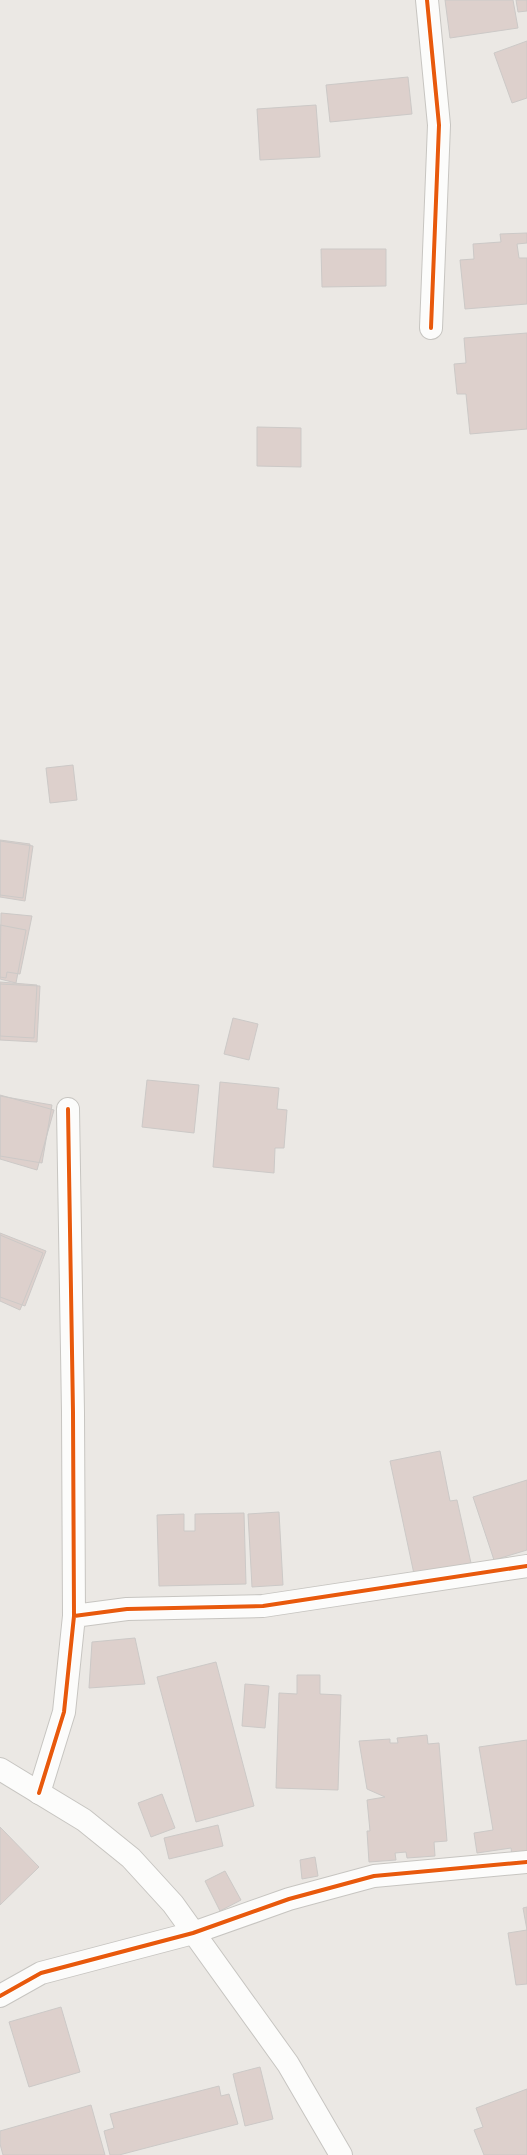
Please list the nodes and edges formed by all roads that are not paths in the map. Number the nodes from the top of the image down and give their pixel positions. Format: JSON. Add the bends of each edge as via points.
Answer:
{"nodes":[{"id":1,"x":427,"y":0,"type":"edge"},
{"id":2,"x":431,"y":328,"type":"dead end"},
{"id":3,"x":68,"y":1109,"type":"dead end"},
{"id":4,"x":527,"y":1566,"type":"edge"},
{"id":5,"x":74,"y":1616,"type":"junction"},
{"id":6,"x":0,"y":1769,"type":"edge"},
{"id":7,"x":39,"y":1792,"type":"junction"},
{"id":8,"x":527,"y":1862,"type":"edge"},
{"id":9,"x":194,"y":1933,"type":"junction"},
{"id":10,"x":0,"y":1996,"type":"edge"},
{"id":11,"x":341,"y":2155,"type":"edge"}],
"edges":[{"from":1,"to":2,"type":"street","via":[[439,125]]},
{"from":3,"to":5,"type":"street"},
{"from":4,"to":5,"type":"street","via":[[262,1606],[127,1608]]},
{"from":5,"to":7,"type":"street","via":[[64,1712]]},
{"from":6,"to":7,"type":"street"},
{"from":7,"to":9,"type":"street","via":[[84,1820],[132,1858]]},
{"from":8,"to":9,"type":"street","via":[[374,1876],[289,1899]]},
{"from":9,"to":10,"type":"street","via":[[41,1972]]},
{"from":9,"to":11,"type":"street","via":[[288,2064]]}]}
